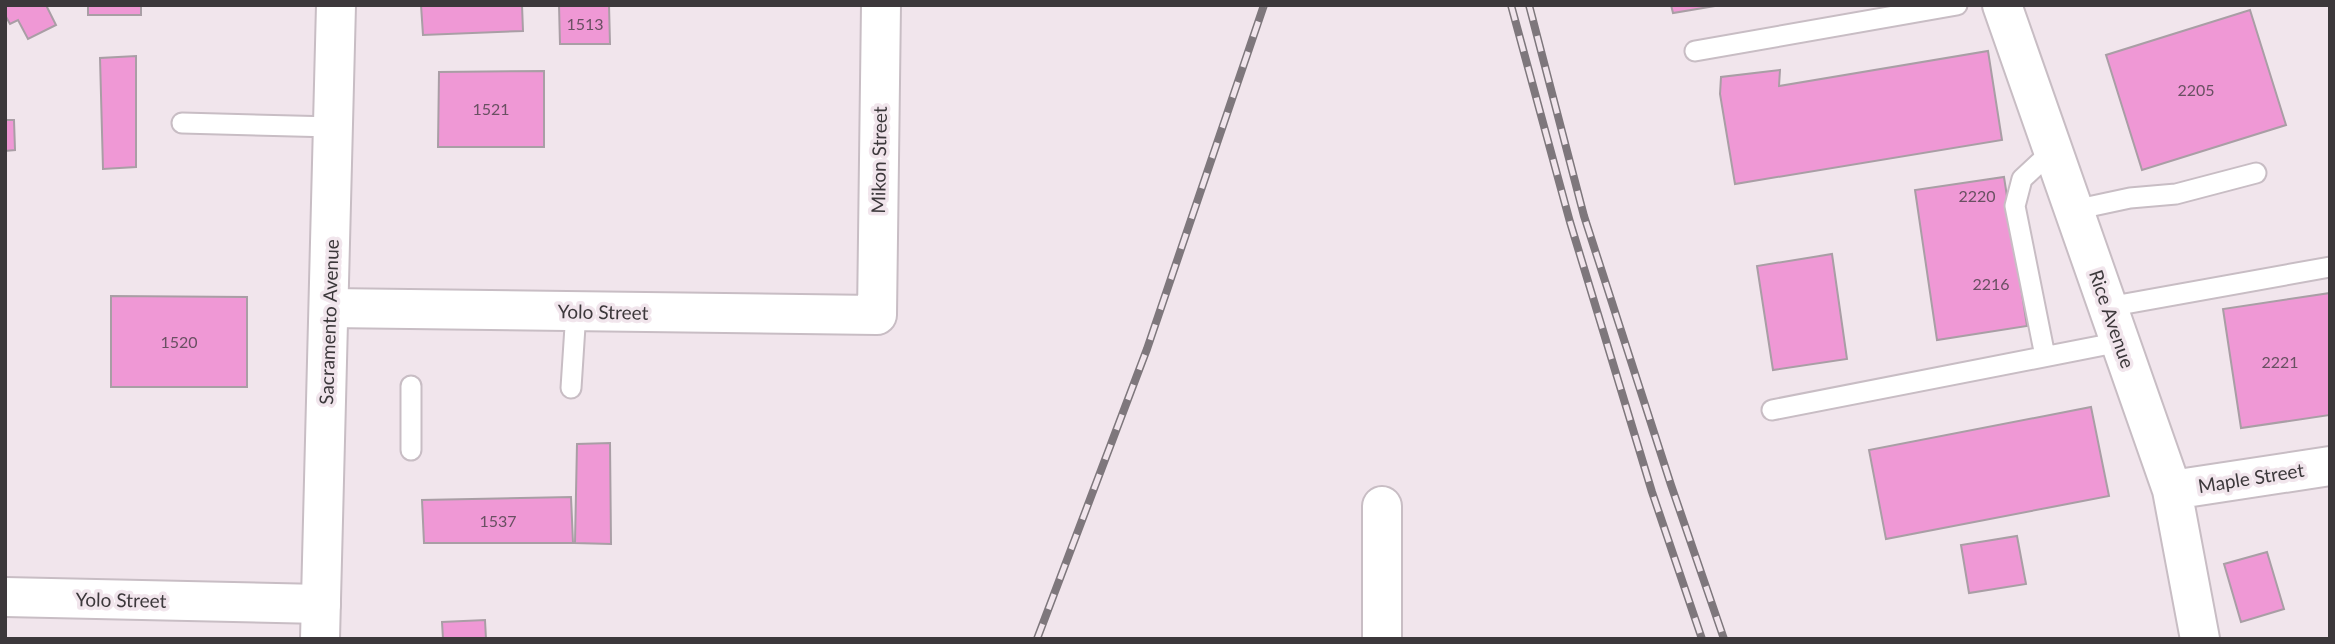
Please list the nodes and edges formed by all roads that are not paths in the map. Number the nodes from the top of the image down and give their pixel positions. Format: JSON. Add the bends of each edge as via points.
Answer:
{"nodes":[{"id":1,"x":336,"y":5,"type":"edge"},
{"id":2,"x":881,"y":5,"type":"edge"},
{"id":3,"x":1957,"y":5,"type":"edge"},
{"id":4,"x":2002,"y":5,"type":"edge"},
{"id":5,"x":1695,"y":51,"type":"dead end"},
{"id":6,"x":182,"y":123,"type":"dead end"},
{"id":7,"x":334,"y":127,"type":"junction"},
{"id":8,"x":2053,"y":150,"type":"junction"},
{"id":9,"x":2256,"y":173,"type":"dead end"},
{"id":10,"x":2074,"y":210,"type":"junction"},
{"id":11,"x":2330,"y":268,"type":"edge"},
{"id":12,"x":329,"y":308,"type":"junction"},
{"id":13,"x":576,"y":311,"type":"junction"},
{"id":14,"x":877,"y":315,"type":"joint"},
{"id":15,"x":2114,"y":324,"type":"junction"},
{"id":16,"x":2045,"y":356,"type":"junction"},
{"id":17,"x":411,"y":386,"type":"dead end"},
{"id":18,"x":571,"y":388,"type":"dead end"},
{"id":19,"x":1772,"y":410,"type":"dead end"},
{"id":20,"x":411,"y":450,"type":"dead end"},
{"id":21,"x":2330,"y":466,"type":"edge"},
{"id":22,"x":2172,"y":490,"type":"junction"},
{"id":23,"x":1382,"y":506,"type":"dead end"},
{"id":24,"x":5,"y":597,"type":"edge"},
{"id":25,"x":321,"y":621,"type":"edge"},
{"id":26,"x":1382,"y":639,"type":"edge"},
{"id":27,"x":2200,"y":639,"type":"edge"}],
"edges":[{"from":1,"to":7,"type":"street","name":"Sacramento Avenue"},
{"from":2,"to":14,"type":"street","name":"Mikon Street"},
{"from":3,"to":5,"type":"lane"},
{"from":4,"to":8,"type":"street","name":"Rice Avenue"},
{"from":6,"to":7,"type":"lane"},
{"from":7,"to":12,"type":"street","name":"Sacramento Avenue"},
{"from":8,"to":10,"type":"street","name":"Rice Avenue"},
{"from":8,"to":16,"type":"lane","via":[[2022,179],[2015,205]]},
{"from":9,"to":10,"type":"lane","via":[[2176,194]]},
{"from":10,"to":15,"type":"street","name":"Rice Avenue"},
{"from":11,"to":15,"type":"lane"},
{"from":12,"to":13,"type":"street","name":"Yolo Street"},
{"from":12,"to":25,"type":"street","name":"Sacramento Avenue"},
{"from":13,"to":14,"type":"street","name":"Yolo Street"},
{"from":13,"to":18,"type":"lane"},
{"from":15,"to":16,"type":"lane"},
{"from":15,"to":22,"type":"street","name":"Rice Avenue"},
{"from":16,"to":19,"type":"lane"},
{"from":17,"to":20,"type":"lane"},
{"from":21,"to":22,"type":"street","name":"Maple Street"},
{"from":22,"to":27,"type":"street","name":"Rice Avenue"},
{"from":23,"to":26,"type":"street"},
{"from":24,"to":25,"type":"street","name":"Yolo Street"}]}
